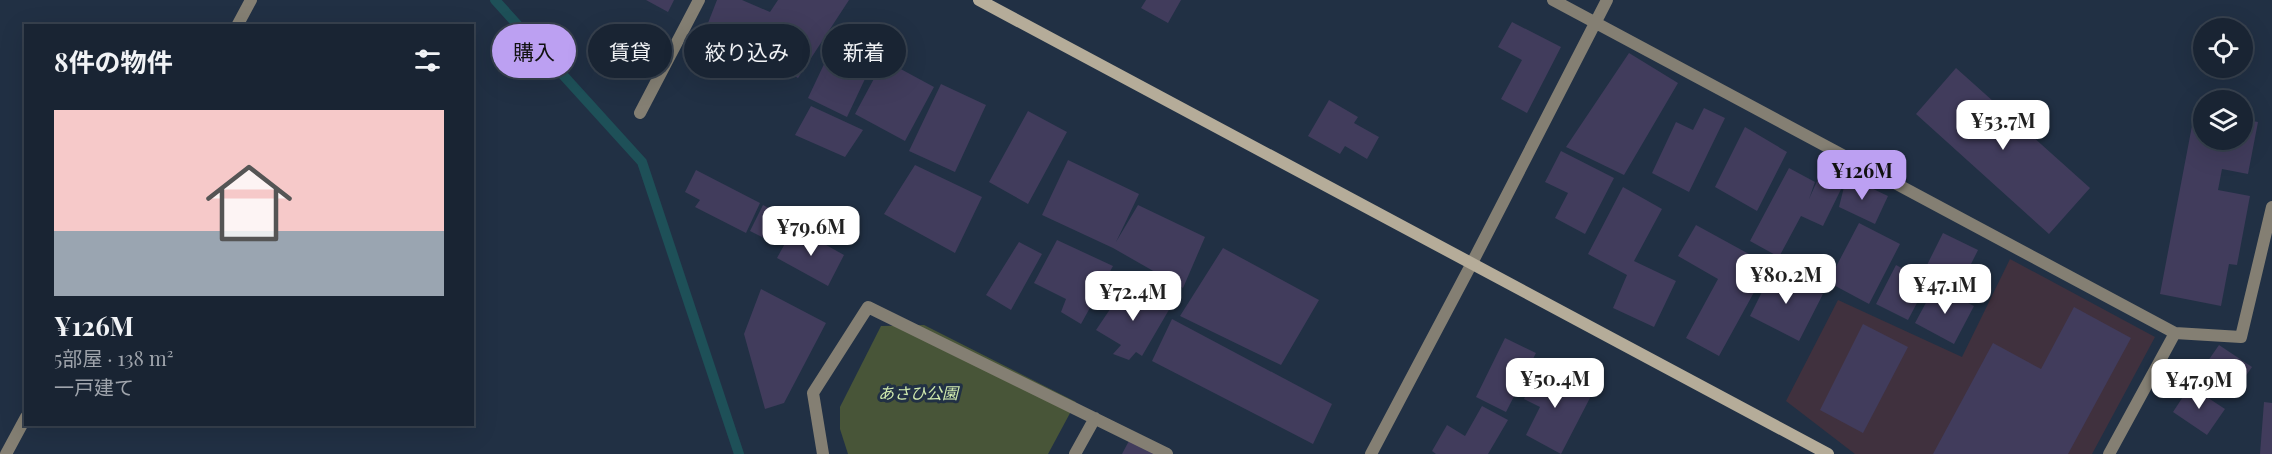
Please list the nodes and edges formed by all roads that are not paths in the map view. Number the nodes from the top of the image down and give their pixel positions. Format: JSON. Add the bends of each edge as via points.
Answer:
{"nodes":[{"id":1,"x":250,"y":0,"type":"edge"},
{"id":2,"x":699,"y":0,"type":"edge"},
{"id":3,"x":979,"y":0,"type":"edge"},
{"id":4,"x":1553,"y":0,"type":"edge"},
{"id":5,"x":1606,"y":0,"type":"edge"},
{"id":6,"x":1594,"y":22,"type":"junction"},
{"id":7,"x":238,"y":24,"type":"edge"},
{"id":8,"x":640,"y":113,"type":"dead end"},
{"id":9,"x":2272,"y":207,"type":"edge"},
{"id":10,"x":1472,"y":263,"type":"junction"},
{"id":11,"x":2175,"y":333,"type":"junction"},
{"id":12,"x":1095,"y":418,"type":"junction"},
{"id":13,"x":24,"y":421,"type":"edge"},
{"id":14,"x":6,"y":454,"type":"edge"},
{"id":15,"x":823,"y":454,"type":"edge"},
{"id":16,"x":1075,"y":454,"type":"edge"},
{"id":17,"x":1167,"y":454,"type":"edge"},
{"id":18,"x":1371,"y":454,"type":"edge"},
{"id":19,"x":1828,"y":454,"type":"edge"},
{"id":20,"x":2109,"y":454,"type":"edge"}],
"edges":[{"from":1,"to":7,"type":"street"},
{"from":2,"to":8,"type":"street"},
{"from":3,"to":10,"type":"street"},
{"from":4,"to":6,"type":"street"},
{"from":5,"to":6,"type":"street"},
{"from":6,"to":10,"type":"street"},
{"from":6,"to":11,"type":"street"},
{"from":9,"to":11,"type":"street","via":[[2241,337]]},
{"from":10,"to":18,"type":"street"},
{"from":10,"to":19,"type":"street"},
{"from":11,"to":20,"type":"street"},
{"from":12,"to":15,"type":"street","via":[[868,307],[813,393]]},
{"from":12,"to":16,"type":"street"},
{"from":12,"to":17,"type":"street"},
{"from":13,"to":14,"type":"street"}]}
